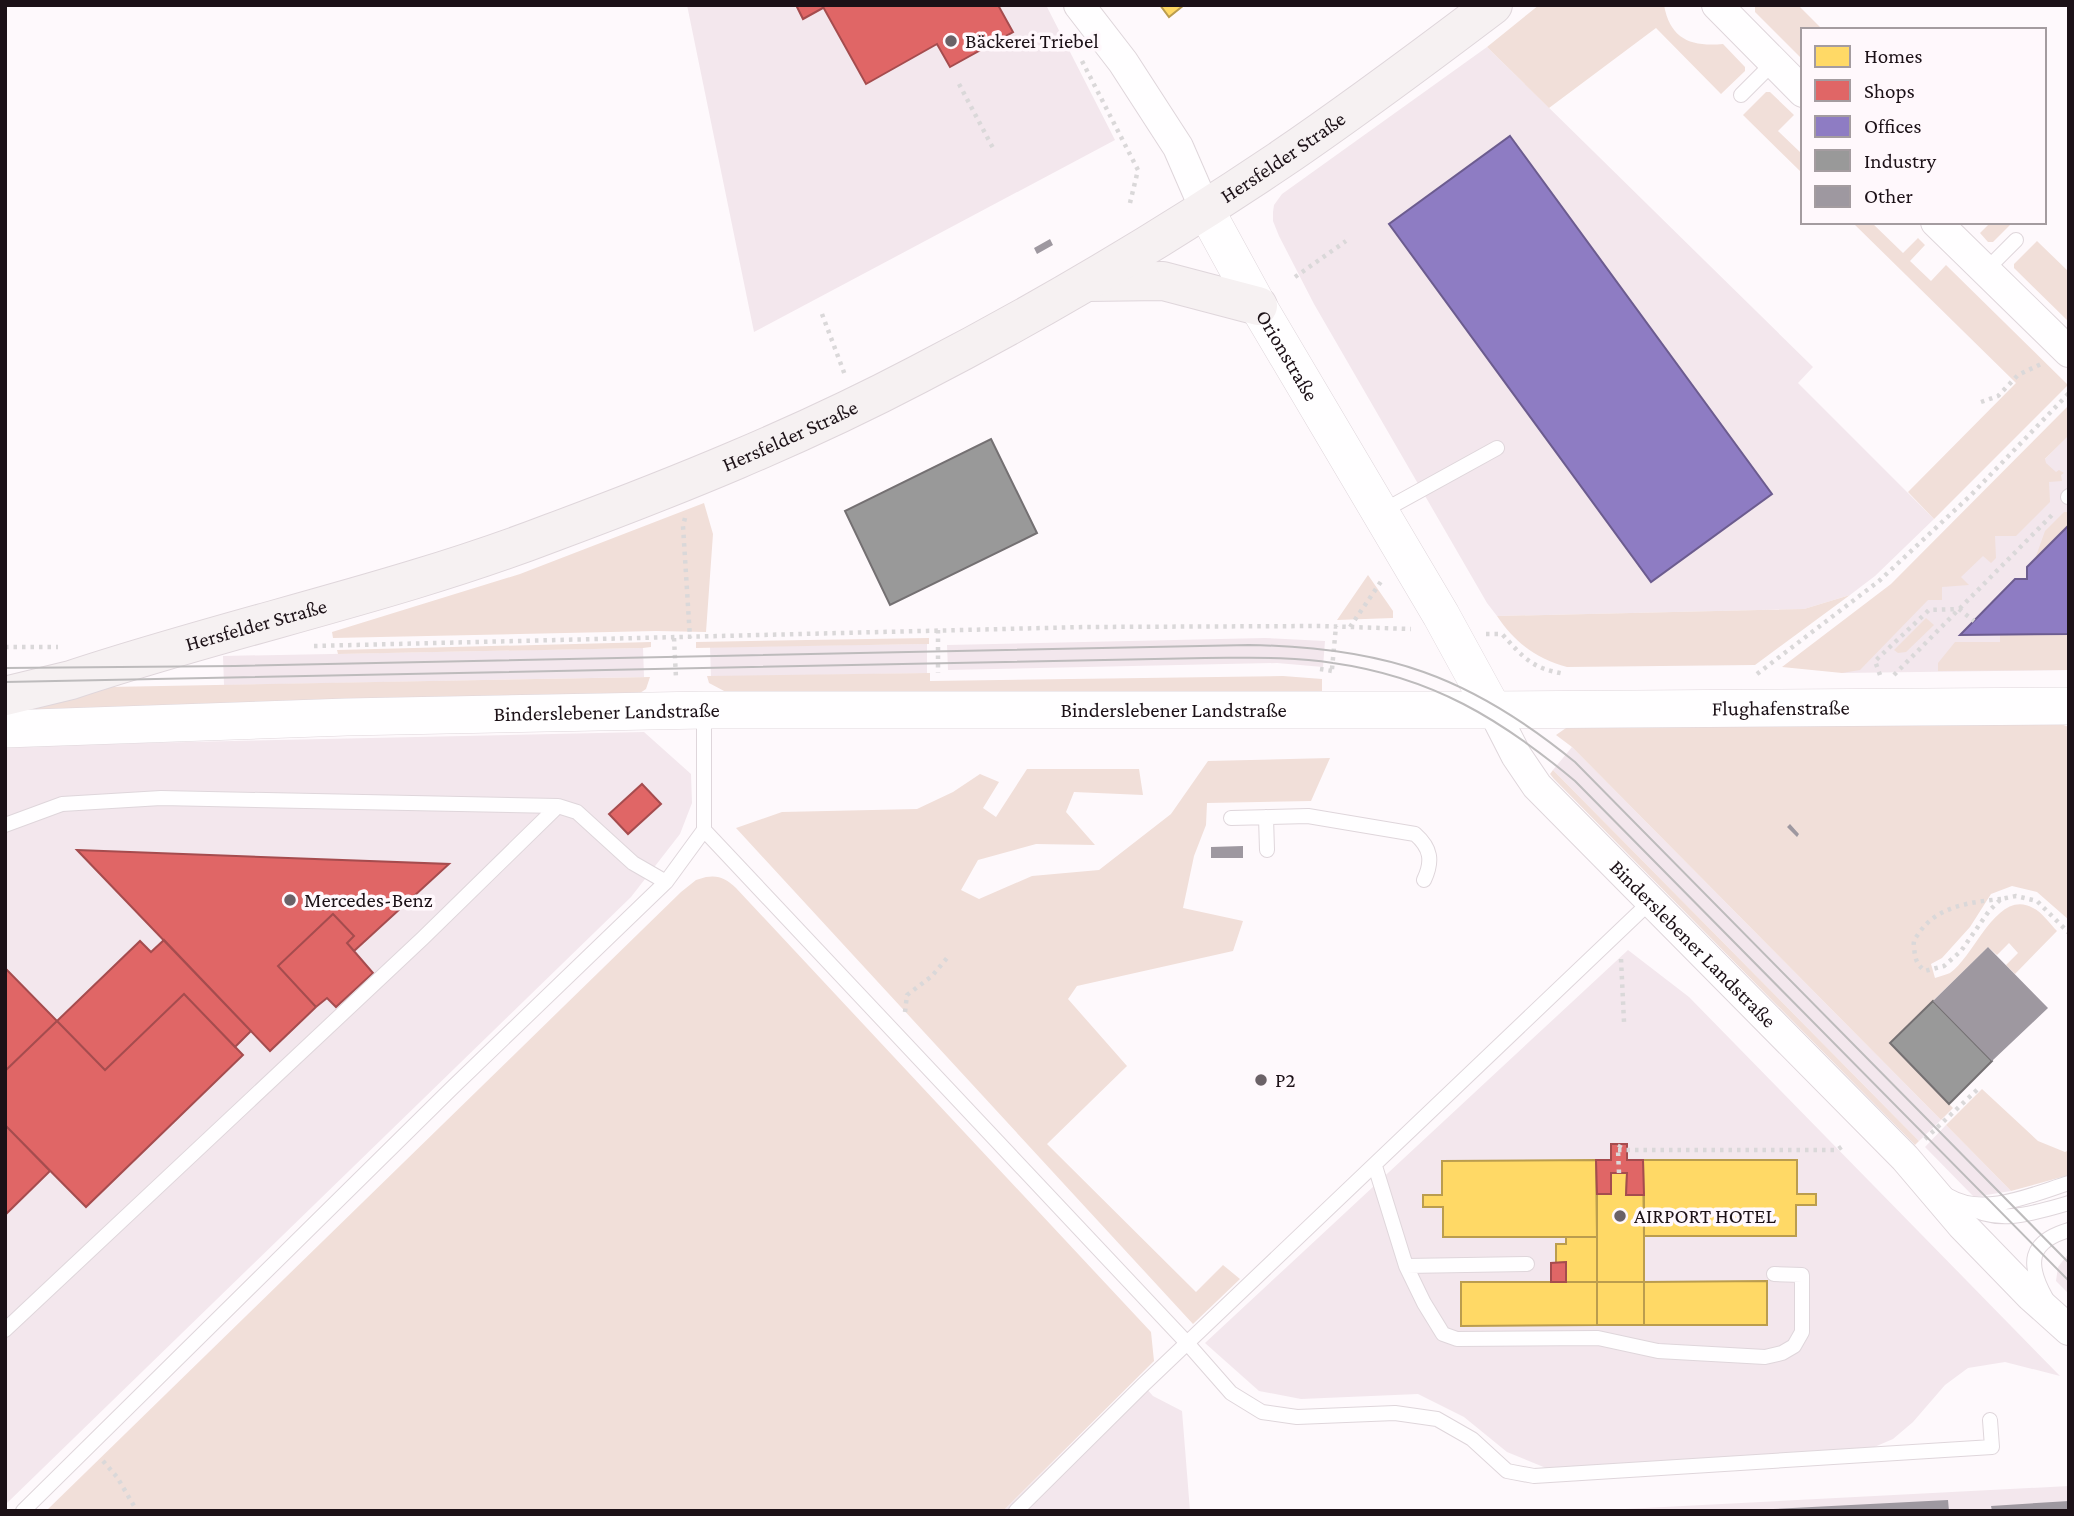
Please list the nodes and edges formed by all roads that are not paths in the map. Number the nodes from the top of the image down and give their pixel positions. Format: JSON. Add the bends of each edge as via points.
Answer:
{"nodes":[{"id":1,"x":1079,"y":5,"type":"edge"},
{"id":2,"x":1493,"y":5,"type":"edge"},
{"id":3,"x":1717,"y":5,"type":"edge"},
{"id":4,"x":1773,"y":63,"type":"junction"},
{"id":5,"x":1801,"y":90,"type":"edge"},
{"id":6,"x":1741,"y":95,"type":"dead end"},
{"id":7,"x":1205,"y":209,"type":"junction"},
{"id":8,"x":1938,"y":224,"type":"edge"},
{"id":9,"x":2015,"y":240,"type":"dead end"},
{"id":10,"x":1985,"y":271,"type":"junction"},
{"id":11,"x":1084,"y":282,"type":"junction"},
{"id":12,"x":1258,"y":306,"type":"junction"},
{"id":13,"x":2059,"y":356,"type":"edge"},
{"id":14,"x":1497,"y":448,"type":"dead end"},
{"id":15,"x":1380,"y":512,"type":"junction"},
{"id":16,"x":5,"y":696,"type":"edge"},
{"id":17,"x":2069,"y":706,"type":"edge"},
{"id":18,"x":704,"y":710,"type":"junction"},
{"id":19,"x":1493,"y":710,"type":"junction"},
{"id":20,"x":5,"y":729,"type":"edge"},
{"id":21,"x":558,"y":806,"type":"junction"},
{"id":22,"x":1266,"y":817,"type":"junction"},
{"id":23,"x":1231,"y":818,"type":"dead end"},
{"id":24,"x":5,"y":825,"type":"edge"},
{"id":25,"x":704,"y":830,"type":"junction"},
{"id":26,"x":1266,"y":850,"type":"dead end"},
{"id":27,"x":1424,"y":880,"type":"dead end"},
{"id":28,"x":666,"y":882,"type":"junction"},
{"id":29,"x":1650,"y":902,"type":"junction"},
{"id":30,"x":1375,"y":1166,"type":"junction"},
{"id":31,"x":1914,"y":1167,"type":"junction"},
{"id":32,"x":2069,"y":1183,"type":"edge"},
{"id":33,"x":2069,"y":1203,"type":"edge"},
{"id":34,"x":1963,"y":1204,"type":"junction"},
{"id":35,"x":2069,"y":1230,"type":"edge"},
{"id":36,"x":1527,"y":1264,"type":"dead end"},
{"id":37,"x":1406,"y":1266,"type":"junction"},
{"id":38,"x":1774,"y":1274,"type":"dead end"},
{"id":39,"x":2064,"y":1325,"type":"edge"},
{"id":40,"x":5,"y":1330,"type":"edge"},
{"id":41,"x":1188,"y":1344,"type":"junction"},
{"id":42,"x":1990,"y":1420,"type":"dead end"},
{"id":43,"x":23,"y":1511,"type":"edge"},
{"id":44,"x":1016,"y":1511,"type":"edge"}],
"edges":[{"from":1,"to":7,"type":"street","name":"Orionstraße","via":[[1178,147]]},
{"from":2,"to":7,"type":"main road","name":"Hersfelder Straße"},
{"from":3,"to":4,"type":"street"},
{"from":4,"to":5,"type":"street"},
{"from":4,"to":6,"type":"lane"},
{"from":7,"to":11,"type":"main road","name":"Hersfelder Straße"},
{"from":7,"to":12,"type":"street","name":"Orionstraße"},
{"from":8,"to":10,"type":"street"},
{"from":9,"to":10,"type":"lane"},
{"from":10,"to":13,"type":"street"},
{"from":11,"to":12,"type":"main road","via":[[1163,281]]},
{"from":11,"to":16,"type":"main road","name":"Hersfelder Straße","via":[[918,375],[659,492],[477,560],[71,681]]},
{"from":12,"to":15,"type":"street","name":"Orionstraße"},
{"from":14,"to":15,"type":"lane"},
{"from":15,"to":19,"type":"street","name":"Orionstraße"},
{"from":17,"to":19,"type":"street","name":"Flughafenstraße"},
{"from":18,"to":19,"type":"street","name":"Binderslebener Landstraße"},
{"from":18,"to":20,"type":"street","name":"Binderslebener Landstraße"},
{"from":18,"to":25,"type":"lane"},
{"from":19,"to":29,"type":"street","name":"Binderslebener Landstraße","via":[[1537,786]]},
{"from":21,"to":24,"type":"lane","via":[[161,798],[62,804]]},
{"from":21,"to":28,"type":"lane","via":[[577,812],[633,863]]},
{"from":21,"to":40,"type":"lane"},
{"from":22,"to":23,"type":"lane"},
{"from":22,"to":26,"type":"lane"},
{"from":22,"to":27,"type":"lane","via":[[1308,816],[1415,834],[1430,854]]},
{"from":25,"to":28,"type":"lane"},
{"from":25,"to":41,"type":"lane"},
{"from":28,"to":43,"type":"lane"},
{"from":29,"to":30,"type":"lane"},
{"from":29,"to":31,"type":"street","name":"Binderslebener Landstraße"},
{"from":30,"to":37,"type":"lane"},
{"from":30,"to":41,"type":"lane"},
{"from":31,"to":34,"type":"lane"},
{"from":31,"to":39,"type":"street","name":"Binderslebener Landstraße","via":[[1962,1225]]},
{"from":32,"to":34,"type":"lane","via":[[2007,1201]]},
{"from":33,"to":34,"type":"lane","via":[[2005,1217],[1977,1213]]},
{"from":35,"to":39,"type":"lane","via":[[2047,1240],[2033,1259],[2040,1286]]},
{"from":36,"to":37,"type":"lane"},
{"from":37,"to":38,"type":"lane","via":[[1443,1334],[1457,1339],[1598,1338],[1658,1351],[1765,1357],[1794,1346],[1801,1332],[1802,1275]]},
{"from":41,"to":42,"type":"lane","via":[[1231,1392],[1262,1412],[1297,1418],[1395,1413],[1437,1419],[1472,1439],[1507,1471],[1534,1476],[1992,1447]]},
{"from":41,"to":44,"type":"lane"}]}
